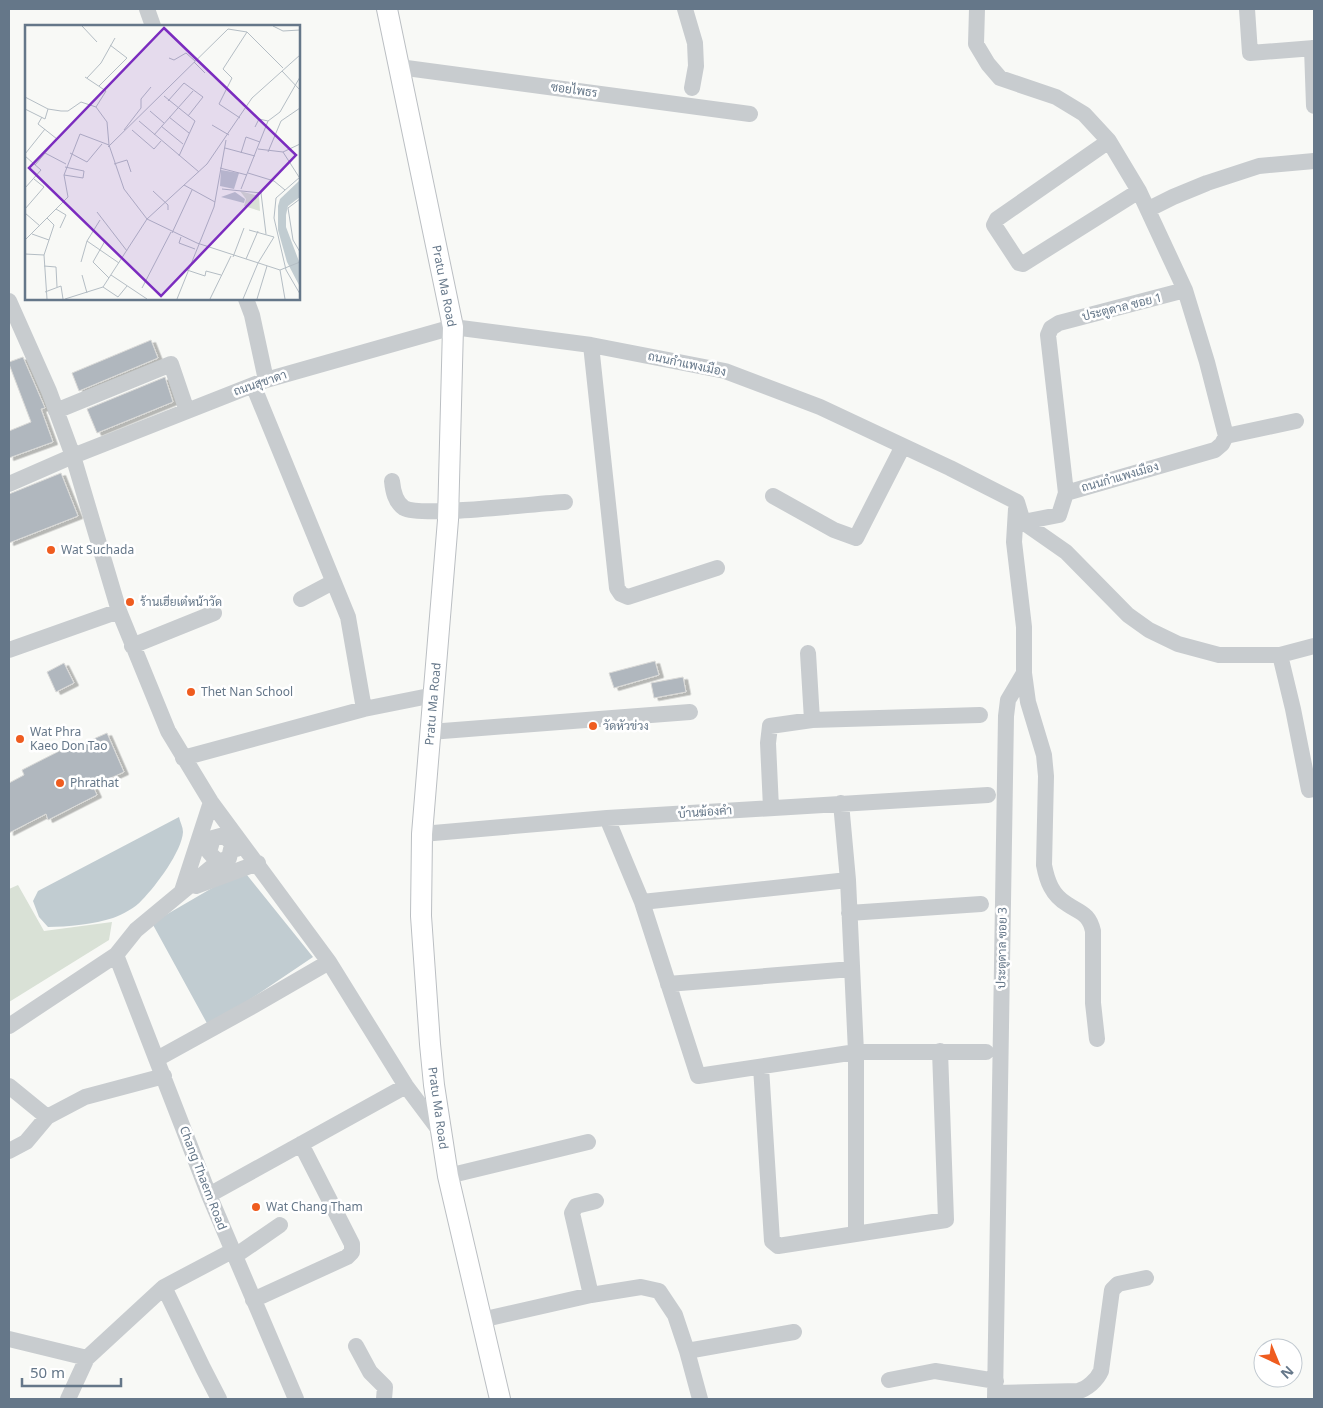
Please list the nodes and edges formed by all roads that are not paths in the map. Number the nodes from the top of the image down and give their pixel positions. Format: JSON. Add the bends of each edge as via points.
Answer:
{"nodes":[{"id":1,"x":146,"y":9,"type":"edge"},
{"id":2,"x":387,"y":9,"type":"edge"},
{"id":3,"x":685,"y":9,"type":"edge"},
{"id":4,"x":977,"y":9,"type":"edge"},
{"id":5,"x":1248,"y":9,"type":"edge"},
{"id":6,"x":153,"y":25,"type":"edge"},
{"id":7,"x":1313,"y":48,"type":"edge"},
{"id":8,"x":399,"y":67,"type":"junction"},
{"id":9,"x":692,"y":88,"type":"dead end"},
{"id":10,"x":1314,"y":106,"type":"edge"},
{"id":11,"x":750,"y":114,"type":"dead end"},
{"id":12,"x":1109,"y":141,"type":"junction"},
{"id":13,"x":1314,"y":161,"type":"edge"},
{"id":14,"x":1140,"y":191,"type":"junction"},
{"id":15,"x":1149,"y":208,"type":"junction"},
{"id":16,"x":1185,"y":290,"type":"junction"},
{"id":17,"x":246,"y":300,"type":"edge"},
{"id":18,"x":9,"y":301,"type":"edge"},
{"id":19,"x":453,"y":327,"type":"junction"},
{"id":20,"x":591,"y":345,"type":"junction"},
{"id":21,"x":259,"y":382,"type":"junction"},
{"id":22,"x":56,"y":411,"type":"junction"},
{"id":23,"x":187,"y":411,"type":"junction"},
{"id":24,"x":1296,"y":420,"type":"dead end"},
{"id":25,"x":1226,"y":436,"type":"junction"},
{"id":26,"x":903,"y":446,"type":"junction"},
{"id":27,"x":73,"y":456,"type":"junction"},
{"id":28,"x":392,"y":481,"type":"dead end"},
{"id":29,"x":9,"y":484,"type":"edge"},
{"id":30,"x":1066,"y":493,"type":"junction"},
{"id":31,"x":773,"y":496,"type":"dead end"},
{"id":32,"x":565,"y":502,"type":"dead end"},
{"id":33,"x":1016,"y":502,"type":"junction"},
{"id":34,"x":448,"y":511,"type":"junction"},
{"id":35,"x":1023,"y":522,"type":"junction"},
{"id":36,"x":717,"y":568,"type":"dead end"},
{"id":37,"x":333,"y":582,"type":"junction"},
{"id":38,"x":301,"y":600,"type":"dead end"},
{"id":39,"x":119,"y":611,"type":"junction"},
{"id":40,"x":214,"y":613,"type":"dead end"},
{"id":41,"x":132,"y":646,"type":"junction"},
{"id":42,"x":1314,"y":646,"type":"edge"},
{"id":43,"x":9,"y":650,"type":"edge"},
{"id":44,"x":808,"y":653,"type":"dead end"},
{"id":45,"x":1280,"y":656,"type":"junction"},
{"id":46,"x":1024,"y":673,"type":"junction"},
{"id":47,"x":434,"y":695,"type":"junction"},
{"id":48,"x":364,"y":708,"type":"junction"},
{"id":49,"x":690,"y":712,"type":"dead end"},
{"id":50,"x":980,"y":715,"type":"dead end"},
{"id":51,"x":812,"y":720,"type":"junction"},
{"id":52,"x":430,"y":732,"type":"junction"},
{"id":53,"x":184,"y":758,"type":"junction"},
{"id":54,"x":1314,"y":789,"type":"edge"},
{"id":55,"x":988,"y":795,"type":"dead end"},
{"id":56,"x":211,"y":802,"type":"junction"},
{"id":57,"x":841,"y":803,"type":"junction"},
{"id":58,"x":771,"y":808,"type":"junction"},
{"id":59,"x":607,"y":818,"type":"junction"},
{"id":60,"x":422,"y":834,"type":"junction"},
{"id":61,"x":221,"y":848,"type":"junction"},
{"id":62,"x":258,"y":863,"type":"junction"},
{"id":63,"x":848,"y":880,"type":"junction"},
{"id":64,"x":182,"y":891,"type":"junction"},
{"id":65,"x":642,"y":902,"type":"junction"},
{"id":66,"x":981,"y":904,"type":"dead end"},
{"id":67,"x":849,"y":913,"type":"junction"},
{"id":68,"x":116,"y":954,"type":"junction"},
{"id":69,"x":329,"y":962,"type":"junction"},
{"id":70,"x":852,"y":969,"type":"junction"},
{"id":71,"x":668,"y":984,"type":"junction"},
{"id":72,"x":9,"y":1026,"type":"edge"},
{"id":73,"x":1097,"y":1039,"type":"dead end"},
{"id":74,"x":940,"y":1051,"type":"junction"},
{"id":75,"x":856,"y":1052,"type":"junction"},
{"id":76,"x":986,"y":1052,"type":"dead end"},
{"id":77,"x":157,"y":1059,"type":"junction"},
{"id":78,"x":761,"y":1067,"type":"junction"},
{"id":79,"x":164,"y":1076,"type":"junction"},
{"id":80,"x":9,"y":1086,"type":"edge"},
{"id":81,"x":406,"y":1086,"type":"junction"},
{"id":82,"x":47,"y":1117,"type":"junction"},
{"id":83,"x":442,"y":1134,"type":"junction"},
{"id":84,"x":588,"y":1142,"type":"dead end"},
{"id":85,"x":301,"y":1144,"type":"junction"},
{"id":86,"x":9,"y":1151,"type":"edge"},
{"id":87,"x":448,"y":1176,"type":"junction"},
{"id":88,"x":209,"y":1195,"type":"junction"},
{"id":89,"x":596,"y":1201,"type":"dead end"},
{"id":90,"x":280,"y":1225,"type":"dead end"},
{"id":91,"x":856,"y":1227,"type":"dead end"},
{"id":92,"x":233,"y":1253,"type":"junction"},
{"id":93,"x":1146,"y":1278,"type":"dead end"},
{"id":94,"x":164,"y":1287,"type":"junction"},
{"id":95,"x":591,"y":1295,"type":"junction"},
{"id":96,"x":253,"y":1300,"type":"junction"},
{"id":97,"x":481,"y":1320,"type":"junction"},
{"id":98,"x":794,"y":1332,"type":"dead end"},
{"id":99,"x":9,"y":1339,"type":"edge"},
{"id":100,"x":356,"y":1346,"type":"dead end"},
{"id":101,"x":687,"y":1351,"type":"junction"},
{"id":102,"x":87,"y":1358,"type":"junction"},
{"id":103,"x":889,"y":1380,"type":"dead end"},
{"id":104,"x":996,"y":1391,"type":"edge"},
{"id":105,"x":68,"y":1399,"type":"edge"},
{"id":106,"x":219,"y":1399,"type":"edge"},
{"id":107,"x":296,"y":1399,"type":"edge"},
{"id":108,"x":384,"y":1399,"type":"edge"},
{"id":109,"x":500,"y":1399,"type":"edge"},
{"id":110,"x":700,"y":1399,"type":"edge"}],
"edges":[{"from":1,"to":6,"type":"street"},
{"from":2,"to":8,"type":"main road","name":"Pratu Ma Road"},
{"from":3,"to":9,"type":"street","via":[[696,43]]},
{"from":4,"to":12,"type":"street","via":[[976,44],[1000,78],[1056,97],[1084,114]]},
{"from":5,"to":7,"type":"street","via":[[1250,53]]},
{"from":7,"to":10,"type":"street"},
{"from":8,"to":11,"type":"street","name":"ซอยไพธร"},
{"from":8,"to":19,"type":"main road","name":"Pratu Ma Road"},
{"from":12,"to":14,"type":"street"},
{"from":12,"to":14,"type":"street","via":[[994,225],[1019,263],[1023,264]]},
{"from":13,"to":15,"type":"street","via":[[1259,166],[1207,183]]},
{"from":14,"to":15,"type":"street"},
{"from":15,"to":16,"type":"street"},
{"from":16,"to":25,"type":"street"},
{"from":16,"to":30,"type":"street","name":"ประตูดาล ซอย 1","via":[[1059,323],[1051,328],[1048,335]]},
{"from":17,"to":21,"type":"street","via":[[252,315]]},
{"from":18,"to":22,"type":"street"},
{"from":19,"to":20,"type":"street","name":"ถนนกำแพงเมือง"},
{"from":19,"to":21,"type":"street","name":"ถนนสุชาดา"},
{"from":19,"to":34,"type":"main road","name":"Pratu Ma Road"},
{"from":20,"to":26,"type":"street","name":"ถนนกำแพงเมือง","via":[[725,371],[820,407]]},
{"from":20,"to":36,"type":"street","via":[[617,588],[628,597]]},
{"from":21,"to":23,"type":"street","name":"ถนนสุชาดา"},
{"from":21,"to":37,"type":"street"},
{"from":22,"to":23,"type":"street","via":[[172,364]]},
{"from":22,"to":27,"type":"street"},
{"from":23,"to":27,"type":"street","name":"ถนนสุชาดา"},
{"from":24,"to":25,"type":"street"},
{"from":25,"to":30,"type":"street","name":"ถนนกำแพงเมือง","via":[[1215,450]]},
{"from":26,"to":31,"type":"street","via":[[856,538],[834,530]]},
{"from":26,"to":33,"type":"street","name":"ถนนกำแพงเมือง"},
{"from":27,"to":29,"type":"street","name":"ถนนสุชาดา"},
{"from":27,"to":39,"type":"street"},
{"from":28,"to":34,"type":"street","via":[[394,493],[404,507],[415,511]]},
{"from":30,"to":35,"type":"street","name":"ถนนกำแพงเมือง","via":[[1059,515]]},
{"from":32,"to":34,"type":"street"},
{"from":33,"to":35,"type":"street"},
{"from":33,"to":46,"type":"street","via":[[1014,542],[1024,627]]},
{"from":34,"to":47,"type":"main road","name":"Pratu Ma Road"},
{"from":35,"to":45,"type":"street","via":[[1066,552],[1128,615],[1149,630],[1178,644],[1219,655]]},
{"from":37,"to":38,"type":"street"},
{"from":37,"to":48,"type":"street","via":[[348,617]]},
{"from":39,"to":41,"type":"street"},
{"from":39,"to":43,"type":"street"},
{"from":40,"to":41,"type":"street"},
{"from":41,"to":53,"type":"street","via":[[168,732]]},
{"from":42,"to":45,"type":"street"},
{"from":44,"to":51,"type":"street"},
{"from":45,"to":54,"type":"street","via":[[1309,790]]},
{"from":46,"to":73,"type":"street","via":[[1028,702],[1044,754],[1046,877],[1055,893],[1092,924]]},
{"from":46,"to":104,"type":"street","name":"ประตูดาล ซอย 3","via":[[1008,700],[1006,716]]},
{"from":47,"to":48,"type":"street"},
{"from":47,"to":52,"type":"main road","name":"Pratu Ma Road"},
{"from":48,"to":53,"type":"street"},
{"from":49,"to":52,"type":"street"},
{"from":50,"to":51,"type":"street"},
{"from":51,"to":58,"type":"street","via":[[770,726]]},
{"from":52,"to":60,"type":"main road","name":"Pratu Ma Road"},
{"from":53,"to":56,"type":"street"},
{"from":55,"to":57,"type":"street","name":"บ้านฆ้องคำ"},
{"from":56,"to":61,"type":"street"},
{"from":56,"to":62,"type":"street"},
{"from":56,"to":64,"type":"street"},
{"from":57,"to":58,"type":"street","name":"บ้านฆ้องคำ"},
{"from":57,"to":63,"type":"street"},
{"from":58,"to":59,"type":"street","name":"บ้านฆ้องคำ"},
{"from":59,"to":60,"type":"street","name":"บ้านฆ้องคำ"},
{"from":59,"to":65,"type":"street"},
{"from":60,"to":83,"type":"main road","name":"Pratu Ma Road","via":[[421,925],[434,1085]]},
{"from":61,"to":62,"type":"street"},
{"from":61,"to":64,"type":"street"},
{"from":62,"to":64,"type":"street"},
{"from":62,"to":69,"type":"street"},
{"from":63,"to":65,"type":"street"},
{"from":63,"to":67,"type":"street"},
{"from":64,"to":68,"type":"street","via":[[136,930]]},
{"from":65,"to":71,"type":"street"},
{"from":66,"to":67,"type":"street"},
{"from":67,"to":70,"type":"street"},
{"from":68,"to":72,"type":"street"},
{"from":68,"to":77,"type":"street","name":"Chang Thaem Road"},
{"from":69,"to":77,"type":"street"},
{"from":69,"to":81,"type":"street"},
{"from":70,"to":71,"type":"street"},
{"from":70,"to":75,"type":"street"},
{"from":71,"to":78,"type":"street","via":[[698,1076]]},
{"from":74,"to":75,"type":"street"},
{"from":74,"to":76,"type":"street"},
{"from":74,"to":78,"type":"street","via":[[946,1220],[778,1246],[772,1241]]},
{"from":75,"to":78,"type":"street"},
{"from":75,"to":91,"type":"street"},
{"from":77,"to":79,"type":"street","name":"Chang Thaem Road"},
{"from":79,"to":82,"type":"street","via":[[85,1097]]},
{"from":79,"to":88,"type":"street","name":"Chang Thaem Road"},
{"from":80,"to":82,"type":"street"},
{"from":81,"to":83,"type":"street"},
{"from":81,"to":85,"type":"street"},
{"from":82,"to":86,"type":"street","via":[[26,1142]]},
{"from":83,"to":87,"type":"main road","name":"Pratu Ma Road"},
{"from":84,"to":87,"type":"street"},
{"from":85,"to":88,"type":"street"},
{"from":85,"to":96,"type":"street","via":[[352,1244],[352,1252]]},
{"from":87,"to":97,"type":"main road","name":"Pratu Ma Road"},
{"from":88,"to":92,"type":"street","name":"Chang Thaem Road"},
{"from":89,"to":95,"type":"street","via":[[576,1206],[572,1213]]},
{"from":90,"to":92,"type":"street"},
{"from":92,"to":94,"type":"street"},
{"from":92,"to":96,"type":"street","name":"Chang Thaem Road"},
{"from":93,"to":104,"type":"street","via":[[1118,1284],[1112,1290],[1101,1371],[1086,1388],[1078,1391]]},
{"from":94,"to":102,"type":"street"},
{"from":94,"to":106,"type":"street"},
{"from":95,"to":97,"type":"street"},
{"from":95,"to":101,"type":"street","via":[[641,1287],[659,1292],[675,1315]]},
{"from":96,"to":107,"type":"street","name":"Chang Thaem Road"},
{"from":97,"to":109,"type":"main road","name":"Pratu Ma Road"},
{"from":98,"to":101,"type":"street"},
{"from":99,"to":102,"type":"street"},
{"from":100,"to":108,"type":"street","via":[[370,1372],[385,1387]]},
{"from":101,"to":110,"type":"street"},
{"from":102,"to":105,"type":"street"},
{"from":103,"to":104,"type":"street","via":[[935,1371]]}]}
